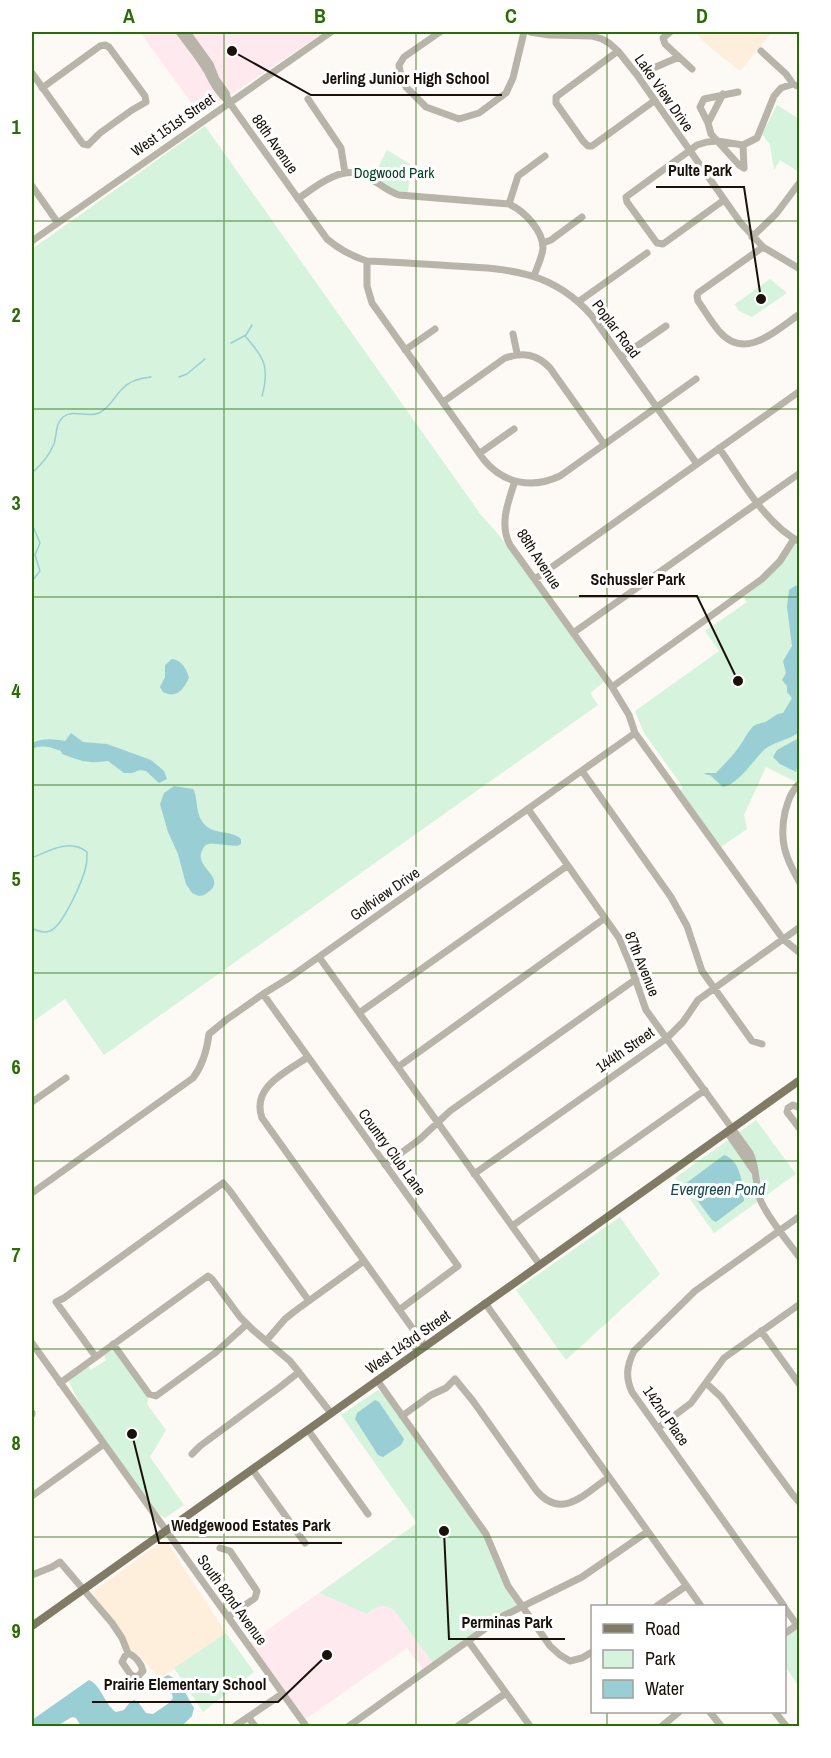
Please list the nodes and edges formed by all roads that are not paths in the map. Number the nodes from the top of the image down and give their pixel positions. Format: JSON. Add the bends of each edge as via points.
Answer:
{"nodes":[{"id":1,"x":179,"y":32,"type":"edge"},
{"id":2,"x":187,"y":32,"type":"edge"},
{"id":3,"x":331,"y":32,"type":"edge"},
{"id":4,"x":440,"y":32,"type":"edge"},
{"id":5,"x":524,"y":32,"type":"edge"},
{"id":6,"x":530,"y":32,"type":"edge"},
{"id":7,"x":670,"y":32,"type":"edge"},
{"id":8,"x":586,"y":33,"type":"edge"},
{"id":9,"x":618,"y":51,"type":"junction"},
{"id":10,"x":761,"y":51,"type":"dead end"},
{"id":11,"x":679,"y":57,"type":"junction"},
{"id":12,"x":692,"y":69,"type":"dead end"},
{"id":13,"x":32,"y":73,"type":"edge"},
{"id":14,"x":637,"y":75,"type":"junction"},
{"id":15,"x":796,"y":85,"type":"edge"},
{"id":16,"x":42,"y":88,"type":"junction"},
{"id":17,"x":738,"y":92,"type":"dead end"},
{"id":18,"x":723,"y":94,"type":"junction"},
{"id":19,"x":308,"y":99,"type":"dead end"},
{"id":20,"x":654,"y":101,"type":"junction"},
{"id":21,"x":229,"y":102,"type":"junction"},
{"id":22,"x":708,"y":123,"type":"junction"},
{"id":23,"x":717,"y":141,"type":"junction"},
{"id":24,"x":743,"y":145,"type":"junction"},
{"id":25,"x":689,"y":151,"type":"junction"},
{"id":26,"x":545,"y":156,"type":"dead end"},
{"id":27,"x":345,"y":173,"type":"junction"},
{"id":28,"x":800,"y":182,"type":"edge"},
{"id":29,"x":32,"y":189,"type":"edge"},
{"id":30,"x":298,"y":199,"type":"junction"},
{"id":31,"x":724,"y":200,"type":"junction"},
{"id":32,"x":508,"y":204,"type":"junction"},
{"id":33,"x":582,"y":217,"type":"dead end"},
{"id":34,"x":58,"y":223,"type":"junction"},
{"id":35,"x":752,"y":237,"type":"junction"},
{"id":36,"x":32,"y":241,"type":"edge"},
{"id":37,"x":543,"y":243,"type":"junction"},
{"id":38,"x":763,"y":247,"type":"junction"},
{"id":39,"x":647,"y":253,"type":"dead end"},
{"id":40,"x":367,"y":261,"type":"junction"},
{"id":41,"x":800,"y":269,"type":"edge"},
{"id":42,"x":534,"y":276,"type":"junction"},
{"id":43,"x":578,"y":302,"type":"junction"},
{"id":44,"x":800,"y":314,"type":"edge"},
{"id":45,"x":666,"y":326,"type":"dead end"},
{"id":46,"x":435,"y":328,"type":"dead end"},
{"id":47,"x":513,"y":334,"type":"dead end"},
{"id":48,"x":405,"y":350,"type":"junction"},
{"id":49,"x":517,"y":353,"type":"junction"},
{"id":50,"x":621,"y":357,"type":"junction"},
{"id":51,"x":696,"y":379,"type":"dead end"},
{"id":52,"x":800,"y":391,"type":"edge"},
{"id":53,"x":443,"y":402,"type":"junction"},
{"id":54,"x":656,"y":408,"type":"junction"},
{"id":55,"x":514,"y":429,"type":"dead end"},
{"id":56,"x":604,"y":444,"type":"junction"},
{"id":57,"x":719,"y":448,"type":"junction"},
{"id":58,"x":480,"y":453,"type":"junction"},
{"id":59,"x":697,"y":464,"type":"junction"},
{"id":60,"x":800,"y":473,"type":"edge"},
{"id":61,"x":515,"y":481,"type":"junction"},
{"id":62,"x":758,"y":503,"type":"junction"},
{"id":63,"x":797,"y":541,"type":"edge"},
{"id":64,"x":535,"y":579,"type":"junction"},
{"id":65,"x":573,"y":633,"type":"junction"},
{"id":66,"x":612,"y":687,"type":"junction"},
{"id":67,"x":635,"y":733,"type":"junction"},
{"id":68,"x":582,"y":771,"type":"junction"},
{"id":69,"x":800,"y":783,"type":"edge"},
{"id":70,"x":528,"y":809,"type":"junction"},
{"id":71,"x":567,"y":866,"type":"junction"},
{"id":72,"x":800,"y":883,"type":"edge"},
{"id":73,"x":605,"y":918,"type":"junction"},
{"id":74,"x":800,"y":927,"type":"edge"},
{"id":75,"x":783,"y":939,"type":"junction"},
{"id":76,"x":800,"y":953,"type":"edge"},
{"id":77,"x":319,"y":957,"type":"junction"},
{"id":78,"x":636,"y":979,"type":"junction"},
{"id":79,"x":713,"y":987,"type":"junction"},
{"id":80,"x":262,"y":994,"type":"junction"},
{"id":81,"x":359,"y":1013,"type":"junction"},
{"id":82,"x":667,"y":1038,"type":"junction"},
{"id":83,"x":762,"y":1044,"type":"dead end"},
{"id":84,"x":308,"y":1057,"type":"junction"},
{"id":85,"x":398,"y":1066,"type":"junction"},
{"id":86,"x":66,"y":1078,"type":"dead end"},
{"id":87,"x":800,"y":1080,"type":"edge"},
{"id":88,"x":705,"y":1090,"type":"junction"},
{"id":89,"x":32,"y":1102,"type":"edge"},
{"id":90,"x":800,"y":1108,"type":"edge"},
{"id":91,"x":438,"y":1123,"type":"junction"},
{"id":92,"x":800,"y":1129,"type":"edge"},
{"id":93,"x":729,"y":1130,"type":"junction"},
{"id":94,"x":385,"y":1165,"type":"junction"},
{"id":95,"x":474,"y":1174,"type":"junction"},
{"id":96,"x":32,"y":1192,"type":"edge"},
{"id":97,"x":800,"y":1216,"type":"edge"},
{"id":98,"x":512,"y":1226,"type":"junction"},
{"id":99,"x":780,"y":1230,"type":"junction"},
{"id":100,"x":800,"y":1258,"type":"edge"},
{"id":101,"x":364,"y":1261,"type":"junction"},
{"id":102,"x":540,"y":1265,"type":"junction"},
{"id":103,"x":309,"y":1301,"type":"junction"},
{"id":104,"x":485,"y":1303,"type":"junction"},
{"id":105,"x":800,"y":1304,"type":"edge"},
{"id":106,"x":399,"y":1310,"type":"junction"},
{"id":107,"x":247,"y":1324,"type":"junction"},
{"id":108,"x":761,"y":1331,"type":"junction"},
{"id":109,"x":266,"y":1341,"type":"junction"},
{"id":110,"x":32,"y":1343,"type":"edge"},
{"id":111,"x":113,"y":1344,"type":"junction"},
{"id":112,"x":425,"y":1346,"type":"junction"},
{"id":113,"x":96,"y":1357,"type":"junction"},
{"id":114,"x":299,"y":1372,"type":"junction"},
{"id":115,"x":377,"y":1380,"type":"junction"},
{"id":116,"x":60,"y":1383,"type":"junction"},
{"id":117,"x":706,"y":1383,"type":"junction"},
{"id":118,"x":800,"y":1385,"type":"edge"},
{"id":119,"x":331,"y":1413,"type":"junction"},
{"id":120,"x":402,"y":1416,"type":"junction"},
{"id":121,"x":658,"y":1428,"type":"junction"},
{"id":122,"x":308,"y":1430,"type":"junction"},
{"id":123,"x":104,"y":1444,"type":"junction"},
{"id":124,"x":192,"y":1454,"type":"dead end"},
{"id":125,"x":252,"y":1469,"type":"junction"},
{"id":126,"x":609,"y":1477,"type":"junction"},
{"id":127,"x":32,"y":1496,"type":"edge"},
{"id":128,"x":800,"y":1503,"type":"edge"},
{"id":129,"x":368,"y":1514,"type":"dead end"},
{"id":130,"x":166,"y":1530,"type":"junction"},
{"id":131,"x":648,"y":1532,"type":"junction"},
{"id":132,"x":304,"y":1543,"type":"dead end"},
{"id":133,"x":220,"y":1548,"type":"dead end"},
{"id":134,"x":32,"y":1575,"type":"edge"},
{"id":135,"x":686,"y":1586,"type":"junction"},
{"id":136,"x":83,"y":1589,"type":"junction"},
{"id":137,"x":658,"y":1605,"type":"edge"},
{"id":138,"x":699,"y":1605,"type":"edge"},
{"id":139,"x":783,"y":1605,"type":"edge"},
{"id":140,"x":523,"y":1607,"type":"junction"},
{"id":141,"x":786,"y":1609,"type":"edge"},
{"id":142,"x":228,"y":1617,"type":"junction"},
{"id":143,"x":798,"y":1624,"type":"edge"},
{"id":144,"x":32,"y":1626,"type":"edge"},
{"id":145,"x":469,"y":1642,"type":"junction"},
{"id":146,"x":128,"y":1653,"type":"junction"},
{"id":147,"x":591,"y":1653,"type":"edge"},
{"id":148,"x":506,"y":1693,"type":"junction"},
{"id":149,"x":282,"y":1694,"type":"junction"},
{"id":150,"x":678,"y":1713,"type":"edge"},
{"id":151,"x":711,"y":1713,"type":"edge"},
{"id":152,"x":776,"y":1713,"type":"edge"},
{"id":153,"x":248,"y":1717,"type":"junction"},
{"id":154,"x":236,"y":1726,"type":"edge"},
{"id":155,"x":255,"y":1726,"type":"edge"},
{"id":156,"x":306,"y":1726,"type":"edge"},
{"id":157,"x":349,"y":1726,"type":"edge"},
{"id":158,"x":458,"y":1726,"type":"edge"},
{"id":159,"x":530,"y":1726,"type":"edge"},
{"id":160,"x":662,"y":1726,"type":"edge"},
{"id":161,"x":721,"y":1726,"type":"edge"},
{"id":162,"x":786,"y":1726,"type":"edge"}],
"edges":[{"from":1,"to":21,"type":"street","name":"88th Avenue","via":[[221,96]]},
{"from":2,"to":21,"type":"street","name":"88th Avenue","via":[[210,64]]},
{"from":3,"to":21,"type":"street","name":"West 151st Street"},
{"from":4,"to":5,"type":"street","via":[[404,57],[399,68],[409,91],[426,107],[464,119],[503,96],[513,78]]},
{"from":6,"to":8,"type":"street","name":"Lake View Drive"},
{"from":7,"to":11,"type":"street","via":[[663,38],[665,44]]},
{"from":8,"to":9,"type":"street","name":"Lake View Drive","via":[[603,39]]},
{"from":9,"to":14,"type":"street","name":"Lake View Drive"},
{"from":9,"to":20,"type":"street","via":[[558,94],[556,103],[588,146],[592,146]]},
{"from":10,"to":15,"type":"street"},
{"from":11,"to":12,"type":"street"},
{"from":11,"to":14,"type":"street"},
{"from":13,"to":16,"type":"street"},
{"from":14,"to":20,"type":"street","name":"Lake View Drive"},
{"from":15,"to":24,"type":"street","via":[[782,88],[774,96],[757,138]]},
{"from":16,"to":16,"type":"street","via":[[80,141],[88,145],[146,102],[105,45]]},
{"from":17,"to":18,"type":"street"},
{"from":18,"to":22,"type":"street"},
{"from":18,"to":22,"type":"street","via":[[701,102]]},
{"from":19,"to":27,"type":"street","via":[[340,148]]},
{"from":20,"to":25,"type":"street","name":"Lake View Drive"},
{"from":21,"to":30,"type":"street","name":"88th Avenue"},
{"from":21,"to":34,"type":"street","name":"West 151st Street"},
{"from":22,"to":23,"type":"street"},
{"from":23,"to":24,"type":"street"},
{"from":23,"to":24,"type":"street","via":[[744,168]]},
{"from":23,"to":25,"type":"street"},
{"from":25,"to":31,"type":"street","name":"Lake View Drive"},
{"from":25,"to":31,"type":"street","via":[[627,195],[627,202],[641,222],[657,243],[663,244]]},
{"from":26,"to":32,"type":"street","via":[[518,176]]},
{"from":27,"to":30,"type":"street","via":[[324,181]]},
{"from":27,"to":32,"type":"street","via":[[363,175],[399,195]]},
{"from":28,"to":35,"type":"street"},
{"from":29,"to":34,"type":"street"},
{"from":30,"to":40,"type":"street","name":"88th Avenue","via":[[327,239],[351,256]]},
{"from":31,"to":35,"type":"street","name":"Lake View Drive"},
{"from":32,"to":37,"type":"street","via":[[526,216]]},
{"from":33,"to":37,"type":"street"},
{"from":34,"to":36,"type":"street","name":"West 151st Street"},
{"from":35,"to":38,"type":"street","name":"Lake View Drive"},
{"from":37,"to":42,"type":"street"},
{"from":38,"to":41,"type":"street","name":"Lake View Drive"},
{"from":38,"to":44,"type":"street","via":[[698,293],[698,301],[719,331],[737,344],[763,340]]},
{"from":39,"to":43,"type":"street"},
{"from":40,"to":42,"type":"street","name":"Poplar Road","via":[[495,268]]},
{"from":40,"to":48,"type":"street","via":[[372,303]]},
{"from":42,"to":43,"type":"street","name":"Poplar Road","via":[[559,287]]},
{"from":43,"to":50,"type":"street","name":"Poplar Road"},
{"from":45,"to":50,"type":"street"},
{"from":46,"to":48,"type":"street"},
{"from":47,"to":49,"type":"street"},
{"from":48,"to":53,"type":"street"},
{"from":49,"to":53,"type":"street"},
{"from":49,"to":56,"type":"street","via":[[539,358],[550,368]]},
{"from":50,"to":54,"type":"street","name":"Poplar Road"},
{"from":51,"to":54,"type":"street"},
{"from":52,"to":57,"type":"street"},
{"from":53,"to":58,"type":"street"},
{"from":54,"to":56,"type":"street"},
{"from":54,"to":59,"type":"street","name":"Poplar Road"},
{"from":55,"to":58,"type":"street"},
{"from":56,"to":61,"type":"street","via":[[555,479],[539,483]]},
{"from":57,"to":59,"type":"street"},
{"from":57,"to":62,"type":"street"},
{"from":58,"to":61,"type":"street","via":[[493,469]]},
{"from":59,"to":64,"type":"street"},
{"from":60,"to":62,"type":"street"},
{"from":61,"to":64,"type":"street","name":"88th Avenue","via":[[505,516],[505,533]]},
{"from":62,"to":63,"type":"street","via":[[776,525]]},
{"from":62,"to":65,"type":"street"},
{"from":63,"to":66,"type":"street","via":[[762,579]]},
{"from":64,"to":65,"type":"street","name":"88th Avenue"},
{"from":65,"to":66,"type":"street","name":"88th Avenue"},
{"from":66,"to":67,"type":"street","name":"88th Avenue"},
{"from":67,"to":68,"type":"street","name":"Golfview Drive"},
{"from":67,"to":75,"type":"street","name":"88th Avenue"},
{"from":68,"to":70,"type":"street","name":"Golfview Drive"},
{"from":68,"to":79,"type":"street","via":[[670,897],[687,926],[702,971]]},
{"from":69,"to":72,"type":"street","via":[[790,795],[782,833],[787,856]]},
{"from":70,"to":71,"type":"street","name":"87th Avenue"},
{"from":70,"to":77,"type":"street","name":"Golfview Drive"},
{"from":71,"to":73,"type":"street","name":"87th Avenue"},
{"from":71,"to":81,"type":"street"},
{"from":73,"to":78,"type":"street","name":"87th Avenue","via":[[619,938]]},
{"from":73,"to":85,"type":"street"},
{"from":74,"to":75,"type":"street","name":"144th Street"},
{"from":75,"to":76,"type":"street","name":"88th Avenue"},
{"from":75,"to":79,"type":"street","name":"144th Street"},
{"from":77,"to":80,"type":"street","name":"Golfview Drive"},
{"from":77,"to":81,"type":"street"},
{"from":78,"to":82,"type":"street","name":"87th Avenue","via":[[646,1010]]},
{"from":78,"to":91,"type":"street"},
{"from":79,"to":82,"type":"street","name":"144th Street"},
{"from":79,"to":83,"type":"street","via":[[752,1041]]},
{"from":80,"to":84,"type":"street","name":"Country Club Lane"},
{"from":80,"to":96,"type":"street","name":"Golfview Drive","via":[[209,1034],[208,1047],[193,1078]]},
{"from":81,"to":85,"type":"street"},
{"from":82,"to":88,"type":"street","name":"87th Avenue"},
{"from":82,"to":95,"type":"street","name":"144th Street"},
{"from":84,"to":94,"type":"street","name":"Country Club Lane"},
{"from":84,"to":101,"type":"street","via":[[265,1089],[260,1100],[261,1115]]},
{"from":85,"to":91,"type":"street"},
{"from":86,"to":89,"type":"street"},
{"from":87,"to":93,"type":"main road","name":"West 143rd Street"},
{"from":88,"to":93,"type":"street","name":"87th Avenue"},
{"from":88,"to":98,"type":"street"},
{"from":90,"to":92,"type":"street","via":[[793,1105],[787,1112]]},
{"from":91,"to":94,"type":"street"},
{"from":91,"to":95,"type":"street"},
{"from":93,"to":99,"type":"street","name":"87th Avenue","via":[[753,1159],[760,1202]]},
{"from":93,"to":102,"type":"main road","name":"West 143rd Street"},
{"from":94,"to":106,"type":"street","name":"Country Club Lane","via":[[458,1266]]},
{"from":95,"to":98,"type":"street"},
{"from":97,"to":99,"type":"street","name":"142nd Place"},
{"from":98,"to":102,"type":"street"},
{"from":99,"to":100,"type":"street"},
{"from":99,"to":121,"type":"street","name":"142nd Place","via":[[695,1291],[634,1351],[628,1368],[629,1385]]},
{"from":101,"to":103,"type":"street"},
{"from":101,"to":106,"type":"street"},
{"from":102,"to":104,"type":"main road","name":"West 143rd Street"},
{"from":103,"to":109,"type":"street","via":[[285,1319]]},
{"from":103,"to":113,"type":"street","via":[[223,1183],[56,1302]]},
{"from":104,"to":112,"type":"main road","name":"West 143rd Street"},
{"from":104,"to":126,"type":"street"},
{"from":105,"to":108,"type":"street"},
{"from":106,"to":112,"type":"street"},
{"from":107,"to":109,"type":"street"},
{"from":107,"to":111,"type":"street","via":[[208,1276]]},
{"from":107,"to":111,"type":"street","via":[[156,1396],[149,1393]]},
{"from":108,"to":117,"type":"street","via":[[724,1358]]},
{"from":108,"to":118,"type":"street"},
{"from":109,"to":114,"type":"street"},
{"from":110,"to":116,"type":"street","name":"South 82nd Avenue"},
{"from":111,"to":113,"type":"street"},
{"from":112,"to":115,"type":"main road","name":"West 143rd Street"},
{"from":113,"to":116,"type":"street"},
{"from":114,"to":119,"type":"street"},
{"from":114,"to":124,"type":"street"},
{"from":115,"to":119,"type":"main road","name":"West 143rd Street"},
{"from":115,"to":120,"type":"street"},
{"from":116,"to":123,"type":"street","name":"South 82nd Avenue"},
{"from":117,"to":121,"type":"street","via":[[689,1406]]},
{"from":117,"to":128,"type":"street","via":[[722,1397]]},
{"from":119,"to":122,"type":"main road","name":"West 143rd Street"},
{"from":120,"to":126,"type":"street","via":[[455,1379],[544,1499],[556,1505],[574,1501]]},
{"from":120,"to":140,"type":"street","via":[[486,1534],[508,1586]]},
{"from":121,"to":139,"type":"street","name":"142nd Place"},
{"from":122,"to":125,"type":"main road","name":"West 143rd Street"},
{"from":122,"to":129,"type":"street"},
{"from":123,"to":127,"type":"street"},
{"from":123,"to":130,"type":"street","name":"South 82nd Avenue"},
{"from":125,"to":130,"type":"main road","name":"West 143rd Street"},
{"from":125,"to":132,"type":"street"},
{"from":126,"to":131,"type":"street"},
{"from":130,"to":136,"type":"main road","name":"West 143rd Street"},
{"from":130,"to":142,"type":"street","name":"South 82nd Avenue"},
{"from":131,"to":135,"type":"street"},
{"from":131,"to":140,"type":"street","via":[[582,1577]]},
{"from":133,"to":142,"type":"street","via":[[230,1551],[258,1590],[255,1598]]},
{"from":134,"to":136,"type":"street","via":[[60,1562]]},
{"from":135,"to":137,"type":"street"},
{"from":135,"to":138,"type":"street"},
{"from":136,"to":144,"type":"main road","name":"West 143rd Street"},
{"from":136,"to":146,"type":"street","via":[[112,1623]]},
{"from":140,"to":145,"type":"street","via":[[503,1616]]},
{"from":140,"to":147,"type":"street","via":[[560,1655],[570,1660]]},
{"from":141,"to":143,"type":"street","name":"142nd Place"},
{"from":142,"to":149,"type":"street","name":"South 82nd Avenue"},
{"from":145,"to":148,"type":"street"},
{"from":145,"to":157,"type":"street"},
{"from":146,"to":146,"type":"street","via":[[142,1667],[137,1677],[131,1675],[123,1662]]},
{"from":148,"to":158,"type":"street"},
{"from":148,"to":159,"type":"street"},
{"from":149,"to":153,"type":"street"},
{"from":149,"to":156,"type":"street","name":"South 82nd Avenue"},
{"from":150,"to":160,"type":"street"},
{"from":151,"to":161,"type":"street"},
{"from":152,"to":162,"type":"street"},
{"from":153,"to":154,"type":"street"},
{"from":153,"to":155,"type":"street"}]}
